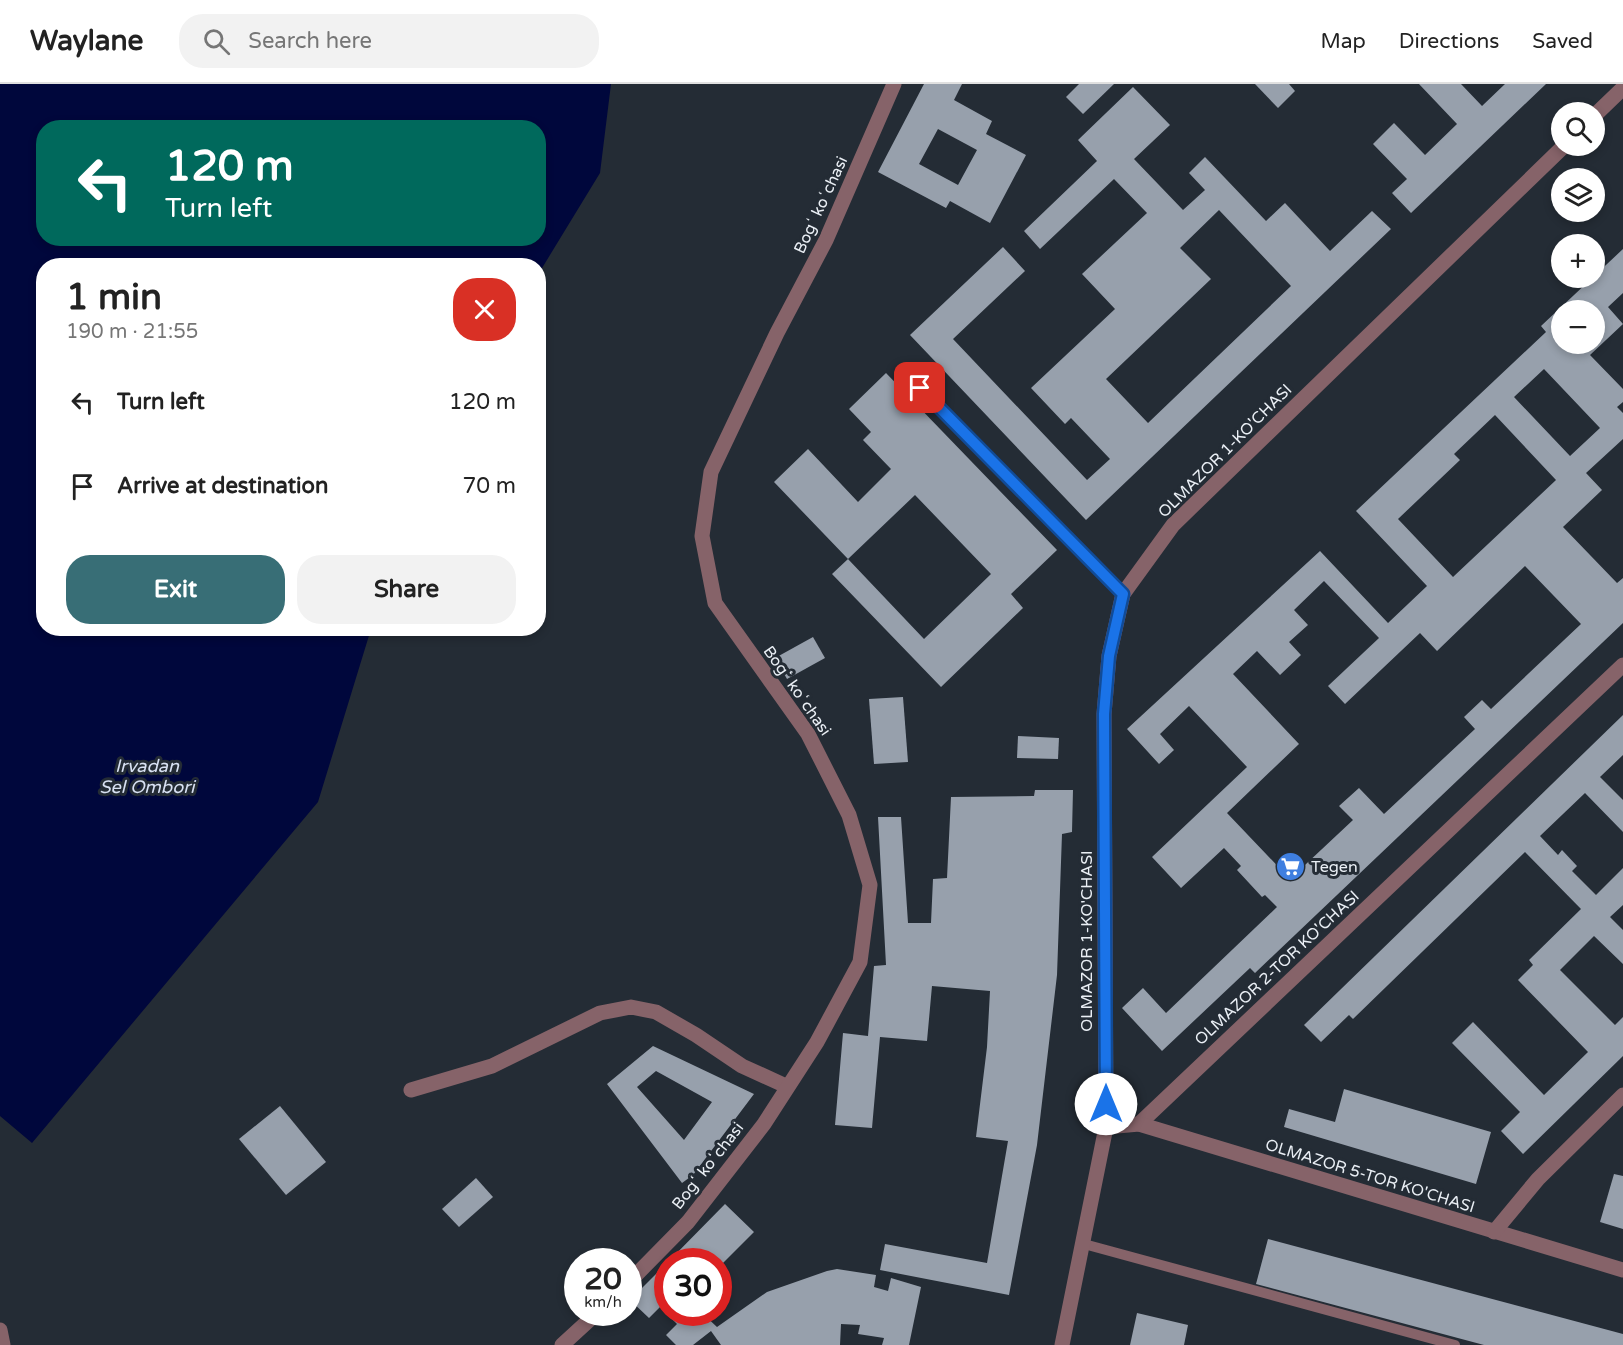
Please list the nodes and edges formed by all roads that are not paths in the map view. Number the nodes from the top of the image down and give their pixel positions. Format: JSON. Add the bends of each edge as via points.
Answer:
{"nodes":[{"id":1,"x":894,"y":84,"type":"edge"},
{"id":2,"x":1623,"y":88,"type":"edge"},
{"id":3,"x":1605,"y":105,"type":"edge"},
{"id":4,"x":1554,"y":156,"type":"edge"},
{"id":5,"x":920,"y":388,"type":"dead end"},
{"id":6,"x":1123,"y":594,"type":"junction"},
{"id":7,"x":1623,"y":665,"type":"edge"},
{"id":8,"x":786,"y":1086,"type":"junction"},
{"id":9,"x":411,"y":1090,"type":"dead end"},
{"id":10,"x":1623,"y":1095,"type":"edge"},
{"id":11,"x":1139,"y":1124,"type":"junction"},
{"id":12,"x":1106,"y":1127,"type":"junction"},
{"id":13,"x":1494,"y":1232,"type":"junction"},
{"id":14,"x":1084,"y":1244,"type":"junction"},
{"id":15,"x":642,"y":1269,"type":"edge"},
{"id":16,"x":1623,"y":1270,"type":"edge"},
{"id":17,"x":583,"y":1326,"type":"edge"},
{"id":18,"x":0,"y":1330,"type":"edge"},
{"id":19,"x":3,"y":1345,"type":"edge"},
{"id":20,"x":562,"y":1345,"type":"edge"},
{"id":21,"x":1062,"y":1345,"type":"edge"},
{"id":22,"x":1455,"y":1345,"type":"edge"}],
"edges":[{"from":1,"to":8,"type":"street","name":"Bogʻ koʻchasi","via":[[826,240],[711,472],[702,536],[715,603],[808,734],[849,815],[870,885],[860,962],[817,1042]]},
{"from":2,"to":3,"type":"street"},
{"from":4,"to":6,"type":"street","name":"OLMAZOR 1-KO'CHASI","via":[[1173,525]]},
{"from":5,"to":6,"type":"lane"},
{"from":6,"to":12,"type":"street","name":"OLMAZOR 1-KO'CHASI","via":[[1109,656],[1104,714]]},
{"from":7,"to":11,"type":"street","name":"OLMAZOR 2-TOR KO'CHASI"},
{"from":8,"to":9,"type":"street","via":[[742,1066],[656,1012],[631,1007],[600,1013],[492,1066]]},
{"from":8,"to":15,"type":"street","name":"Bogʻ koʻchasi","via":[[764,1124],[688,1222]]},
{"from":10,"to":13,"type":"street","via":[[1538,1179]]},
{"from":11,"to":12,"type":"street","name":"OLMAZOR 5-TOR KO'CHASI"},
{"from":11,"to":13,"type":"street","name":"OLMAZOR 5-TOR KO'CHASI"},
{"from":12,"to":14,"type":"street","name":"OLMAZOR 1-KO'CHASI"},
{"from":13,"to":16,"type":"street","name":"OLMAZOR 5-TOR KO'CHASI"},
{"from":14,"to":21,"type":"street","name":"OLMAZOR 1-KO'CHASI"},
{"from":14,"to":22,"type":"lane"},
{"from":17,"to":20,"type":"street"},
{"from":18,"to":19,"type":"street"}]}
